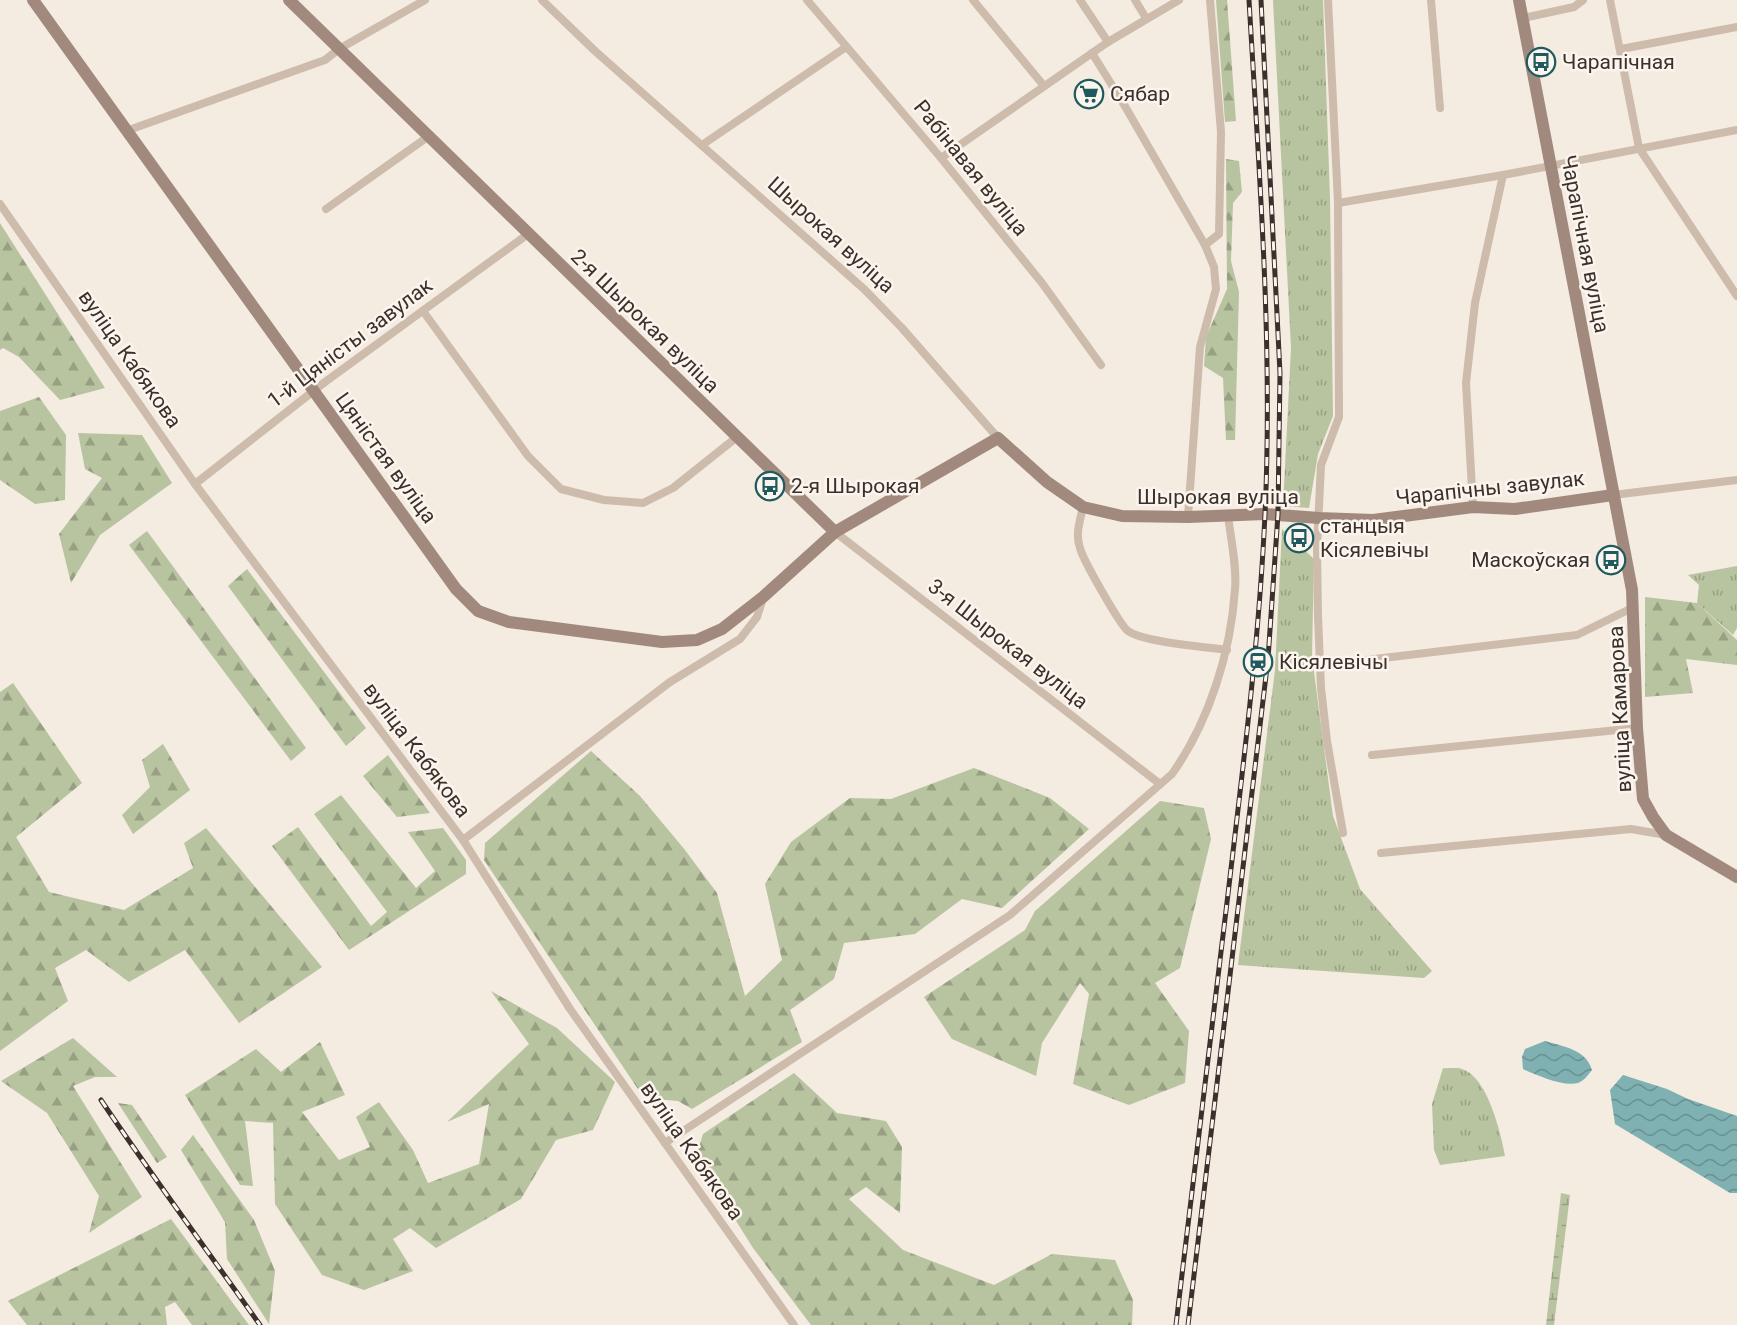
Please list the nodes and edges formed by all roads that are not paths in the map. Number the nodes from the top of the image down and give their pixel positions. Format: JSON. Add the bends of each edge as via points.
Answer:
{"nodes":[{"id":1,"x":33,"y":0,"type":"edge"},
{"id":2,"x":289,"y":0,"type":"edge"},
{"id":3,"x":425,"y":0,"type":"edge"},
{"id":4,"x":542,"y":0,"type":"edge"},
{"id":5,"x":807,"y":0,"type":"edge"},
{"id":6,"x":973,"y":0,"type":"edge"},
{"id":7,"x":1080,"y":0,"type":"edge"},
{"id":8,"x":1135,"y":0,"type":"edge"},
{"id":9,"x":1179,"y":0,"type":"edge"},
{"id":10,"x":1210,"y":0,"type":"edge"},
{"id":11,"x":1328,"y":0,"type":"edge"},
{"id":12,"x":1431,"y":0,"type":"edge"},
{"id":13,"x":1519,"y":0,"type":"edge"},
{"id":14,"x":1583,"y":0,"type":"edge"},
{"id":15,"x":1610,"y":0,"type":"edge"},
{"id":16,"x":1146,"y":18,"type":"junction"},
{"id":17,"x":1523,"y":18,"type":"junction"},
{"id":18,"x":1737,"y":27,"type":"edge"},
{"id":19,"x":1108,"y":42,"type":"junction"},
{"id":20,"x":846,"y":47,"type":"junction"},
{"id":21,"x":1621,"y":49,"type":"junction"},
{"id":22,"x":339,"y":50,"type":"junction"},
{"id":23,"x":1092,"y":53,"type":"junction"},
{"id":24,"x":1044,"y":86,"type":"junction"},
{"id":25,"x":1440,"y":108,"type":"dead end"},
{"id":26,"x":1737,"y":130,"type":"edge"},
{"id":27,"x":126,"y":131,"type":"junction"},
{"id":28,"x":429,"y":136,"type":"junction"},
{"id":29,"x":702,"y":145,"type":"junction"},
{"id":30,"x":1639,"y":148,"type":"junction"},
{"id":31,"x":941,"y":158,"type":"junction"},
{"id":32,"x":1550,"y":166,"type":"junction"},
{"id":33,"x":1503,"y":175,"type":"junction"},
{"id":34,"x":1338,"y":203,"type":"junction"},
{"id":35,"x":0,"y":204,"type":"edge"},
{"id":36,"x":326,"y":209,"type":"dead end"},
{"id":37,"x":528,"y":234,"type":"junction"},
{"id":38,"x":1205,"y":245,"type":"junction"},
{"id":39,"x":1737,"y":296,"type":"edge"},
{"id":40,"x":423,"y":311,"type":"junction"},
{"id":41,"x":1101,"y":365,"type":"dead end"},
{"id":42,"x":314,"y":391,"type":"junction"},
{"id":43,"x":738,"y":437,"type":"junction"},
{"id":44,"x":998,"y":438,"type":"junction"},
{"id":45,"x":1737,"y":480,"type":"edge"},
{"id":46,"x":195,"y":484,"type":"junction"},
{"id":47,"x":1613,"y":495,"type":"junction"},
{"id":48,"x":1083,"y":507,"type":"junction"},
{"id":49,"x":1473,"y":507,"type":"junction"},
{"id":50,"x":1228,"y":516,"type":"junction"},
{"id":51,"x":1188,"y":517,"type":"junction"},
{"id":52,"x":1319,"y":518,"type":"junction"},
{"id":53,"x":835,"y":532,"type":"junction"},
{"id":54,"x":763,"y":597,"type":"junction"},
{"id":55,"x":1634,"y":608,"type":"junction"},
{"id":56,"x":1227,"y":650,"type":"junction"},
{"id":57,"x":1358,"y":661,"type":"dead end"},
{"id":58,"x":1637,"y":728,"type":"junction"},
{"id":59,"x":1372,"y":755,"type":"dead end"},
{"id":60,"x":1160,"y":784,"type":"junction"},
{"id":61,"x":1343,"y":833,"type":"dead end"},
{"id":62,"x":1666,"y":835,"type":"junction"},
{"id":63,"x":463,"y":840,"type":"junction"},
{"id":64,"x":1381,"y":853,"type":"dead end"},
{"id":65,"x":1737,"y":877,"type":"edge"},
{"id":66,"x":665,"y":1143,"type":"junction"},
{"id":67,"x":794,"y":1325,"type":"edge"}],
"edges":[{"from":1,"to":27,"type":"street","name":"Цяністая вуліца"},
{"from":2,"to":22,"type":"street","name":"2-я Шырокая вуліца"},
{"from":3,"to":22,"type":"street"},
{"from":4,"to":29,"type":"street","name":"Шырокая вуліца"},
{"from":5,"to":20,"type":"street","name":"Рабінавая вуліца"},
{"from":6,"to":24,"type":"street"},
{"from":7,"to":19,"type":"street"},
{"from":8,"to":16,"type":"street"},
{"from":9,"to":16,"type":"street"},
{"from":10,"to":38,"type":"street","via":[[1221,132],[1219,234]]},
{"from":11,"to":34,"type":"street"},
{"from":12,"to":25,"type":"street"},
{"from":13,"to":17,"type":"street","name":"Чарапічная вуліца"},
{"from":14,"to":17,"type":"street","via":[[1574,7]]},
{"from":15,"to":21,"type":"street"},
{"from":16,"to":19,"type":"street"},
{"from":17,"to":32,"type":"street","name":"Чарапічная вуліца"},
{"from":18,"to":21,"type":"street"},
{"from":19,"to":23,"type":"street"},
{"from":20,"to":29,"type":"street"},
{"from":20,"to":31,"type":"street","name":"Рабінавая вуліца"},
{"from":21,"to":30,"type":"street"},
{"from":22,"to":27,"type":"street","via":[[325,60]]},
{"from":22,"to":28,"type":"street","name":"2-я Шырокая вуліца"},
{"from":23,"to":24,"type":"street"},
{"from":23,"to":38,"type":"street"},
{"from":24,"to":31,"type":"street"},
{"from":26,"to":30,"type":"street"},
{"from":27,"to":42,"type":"street","name":"Цяністая вуліца"},
{"from":28,"to":36,"type":"street"},
{"from":28,"to":37,"type":"street","name":"2-я Шырокая вуліца"},
{"from":29,"to":44,"type":"street","name":"Шырокая вуліца","via":[[864,289]]},
{"from":30,"to":32,"type":"street"},
{"from":30,"to":39,"type":"street"},
{"from":31,"to":41,"type":"street","name":"Рабінавая вуліца"},
{"from":32,"to":33,"type":"street"},
{"from":32,"to":47,"type":"street","name":"Чарапічная вуліца"},
{"from":33,"to":34,"type":"street"},
{"from":33,"to":49,"type":"street","via":[[1475,303],[1466,383]]},
{"from":34,"to":52,"type":"street","via":[[1339,417],[1322,465]]},
{"from":35,"to":46,"type":"street","name":"вуліца Кабякова"},
{"from":37,"to":40,"type":"street","name":"1-й Цяністы завулак"},
{"from":37,"to":43,"type":"street","name":"2-я Шырокая вуліца"},
{"from":38,"to":51,"type":"street","via":[[1214,267],[1216,289],[1200,346]]},
{"from":40,"to":42,"type":"street","name":"1-й Цяністы завулак"},
{"from":40,"to":43,"type":"street","via":[[528,456],[561,489],[604,500],[643,503],[674,488]]},
{"from":42,"to":46,"type":"street","name":"1-й Цяністы завулак"},
{"from":42,"to":54,"type":"street","name":"Цяністая вуліца","via":[[456,590],[486,615],[538,627],[685,642],[722,629]]},
{"from":43,"to":53,"type":"street","name":"2-я Шырокая вуліца"},
{"from":44,"to":48,"type":"street","name":"Шырокая вуліца","via":[[1047,482]]},
{"from":44,"to":53,"type":"street","name":"Цяністая вуліца"},
{"from":45,"to":47,"type":"street","name":"Чарапічны завулак"},
{"from":46,"to":63,"type":"street","name":"вуліца Кабякова"},
{"from":47,"to":49,"type":"street","name":"Чарапічны завулак","via":[[1515,509]]},
{"from":47,"to":55,"type":"street","name":"вуліца Камарова"},
{"from":48,"to":51,"type":"street","name":"Шырокая вуліца","via":[[1122,516]]},
{"from":48,"to":56,"type":"street","via":[[1079,547],[1127,631],[1142,637]]},
{"from":49,"to":52,"type":"street","name":"Чарапічны завулак","via":[[1373,520]]},
{"from":50,"to":51,"type":"street","name":"Шырокая вуліца"},
{"from":50,"to":52,"type":"street","name":"Шырокая вуліца","via":[[1278,514]]},
{"from":50,"to":56,"type":"street","via":[[1235,587]]},
{"from":52,"to":61,"type":"street","via":[[1321,688]]},
{"from":53,"to":54,"type":"street","name":"Цяністая вуліца"},
{"from":53,"to":60,"type":"street","name":"3-я Шырокая вуліца"},
{"from":54,"to":63,"type":"street","via":[[757,617],[740,639],[670,682]]},
{"from":55,"to":57,"type":"street","via":[[1577,635]]},
{"from":55,"to":58,"type":"street","name":"вуліца Камарова"},
{"from":56,"to":60,"type":"street","via":[[1185,757]]},
{"from":58,"to":59,"type":"street"},
{"from":58,"to":62,"type":"street","name":"вуліца Камарова","via":[[1643,799]]},
{"from":60,"to":66,"type":"street","via":[[1010,915]]},
{"from":62,"to":64,"type":"street","via":[[1631,829]]},
{"from":62,"to":65,"type":"street","name":"вуліца Камарова"},
{"from":63,"to":66,"type":"street","name":"вуліца Кабякова","via":[[570,1009]]},
{"from":66,"to":67,"type":"street","name":"вуліца Кабякова"}]}
